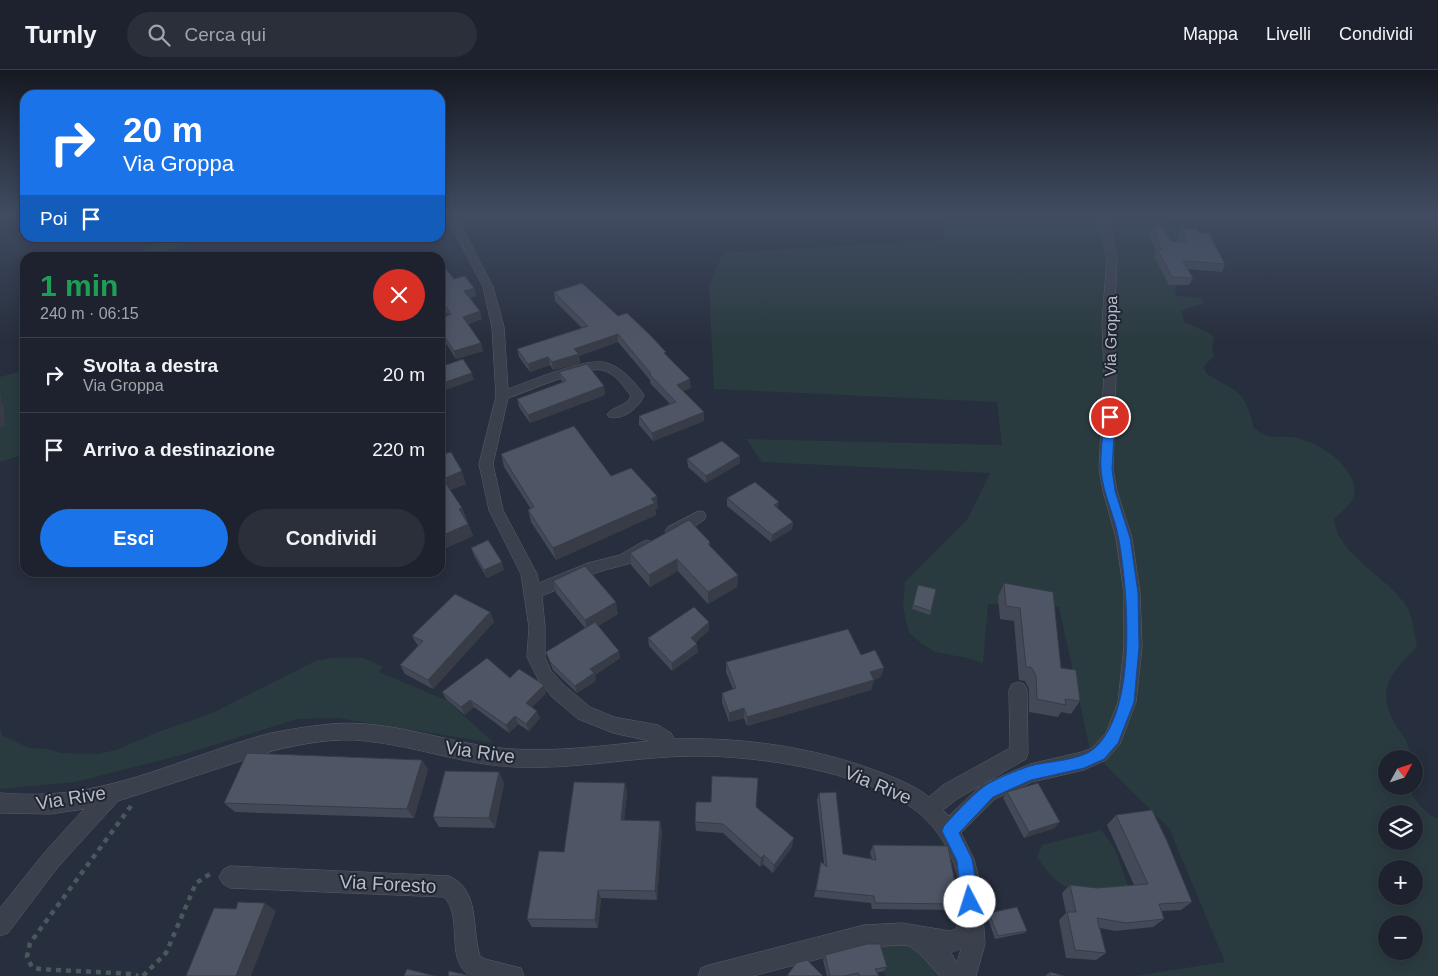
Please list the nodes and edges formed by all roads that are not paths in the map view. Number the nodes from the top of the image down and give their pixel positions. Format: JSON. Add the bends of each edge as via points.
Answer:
{"nodes":[{"id":1,"x":472,"y":257,"type":"edge"},
{"id":2,"x":1112,"y":257,"type":"edge"},
{"id":3,"x":502,"y":396,"type":"junction"},
{"id":4,"x":614,"y":414,"type":"dead end"},
{"id":5,"x":699,"y":516,"type":"dead end"},
{"id":6,"x":534,"y":593,"type":"junction"},
{"id":7,"x":1018,"y":690,"type":"dead end"},
{"id":8,"x":669,"y":748,"type":"junction"},
{"id":9,"x":113,"y":792,"type":"junction"},
{"id":10,"x":0,"y":803,"type":"edge"},
{"id":11,"x":929,"y":809,"type":"junction"},
{"id":12,"x":950,"y":831,"type":"junction"},
{"id":13,"x":230,"y":877,"type":"road end"},
{"id":14,"x":971,"y":916,"type":"junction"},
{"id":15,"x":0,"y":925,"type":"edge"},
{"id":16,"x":914,"y":936,"type":"junction"},
{"id":17,"x":513,"y":976,"type":"edge"},
{"id":18,"x":709,"y":976,"type":"edge"},
{"id":19,"x":952,"y":976,"type":"edge"},
{"id":20,"x":965,"y":976,"type":"edge"}],
"edges":[{"from":1,"to":3,"type":"street","via":[[493,301],[498,327]]},
{"from":2,"to":12,"type":"street","name":"Via Groppa","via":[[1106,469],[1124,538],[1132,593],[1133,647],[1127,702],[1113,738],[1099,754],[1084,761],[1030,773],[988,792]]},
{"from":3,"to":4,"type":"street","via":[[585,368],[602,366],[613,371],[638,395],[631,406]]},
{"from":3,"to":6,"type":"street","via":[[488,449],[488,479],[496,510],[522,557]]},
{"from":5,"to":6,"type":"street","via":[[624,560],[594,567]]},
{"from":6,"to":8,"type":"street","via":[[536,657],[545,676],[558,691],[584,712],[613,725],[651,732],[664,739]]},
{"from":7,"to":11,"type":"street","via":[[1020,753],[950,792]]},
{"from":8,"to":9,"type":"street","name":"Via Rive","via":[[564,759],[517,758],[478,754],[363,732],[295,737]]},
{"from":8,"to":11,"type":"street","name":"Via Rive","via":[[724,748],[811,761],[872,778]]},
{"from":9,"to":10,"type":"street","name":"Via Rive","via":[[37,806]]},
{"from":9,"to":15,"type":"street","via":[[51,860]]},
{"from":11,"to":12,"type":"street","name":"Via Rive"},
{"from":12,"to":14,"type":"street","via":[[964,859],[970,887]]},
{"from":13,"to":17,"type":"street","name":"Via Foresto","via":[[449,887],[460,898],[463,907],[472,964],[482,970]]},
{"from":14,"to":16,"type":"street","via":[[968,932],[958,940],[942,942]]},
{"from":14,"to":20,"type":"street","via":[[974,944]]},
{"from":16,"to":18,"type":"street","via":[[864,936]]},
{"from":16,"to":19,"type":"street","via":[[934,950]]}]}
